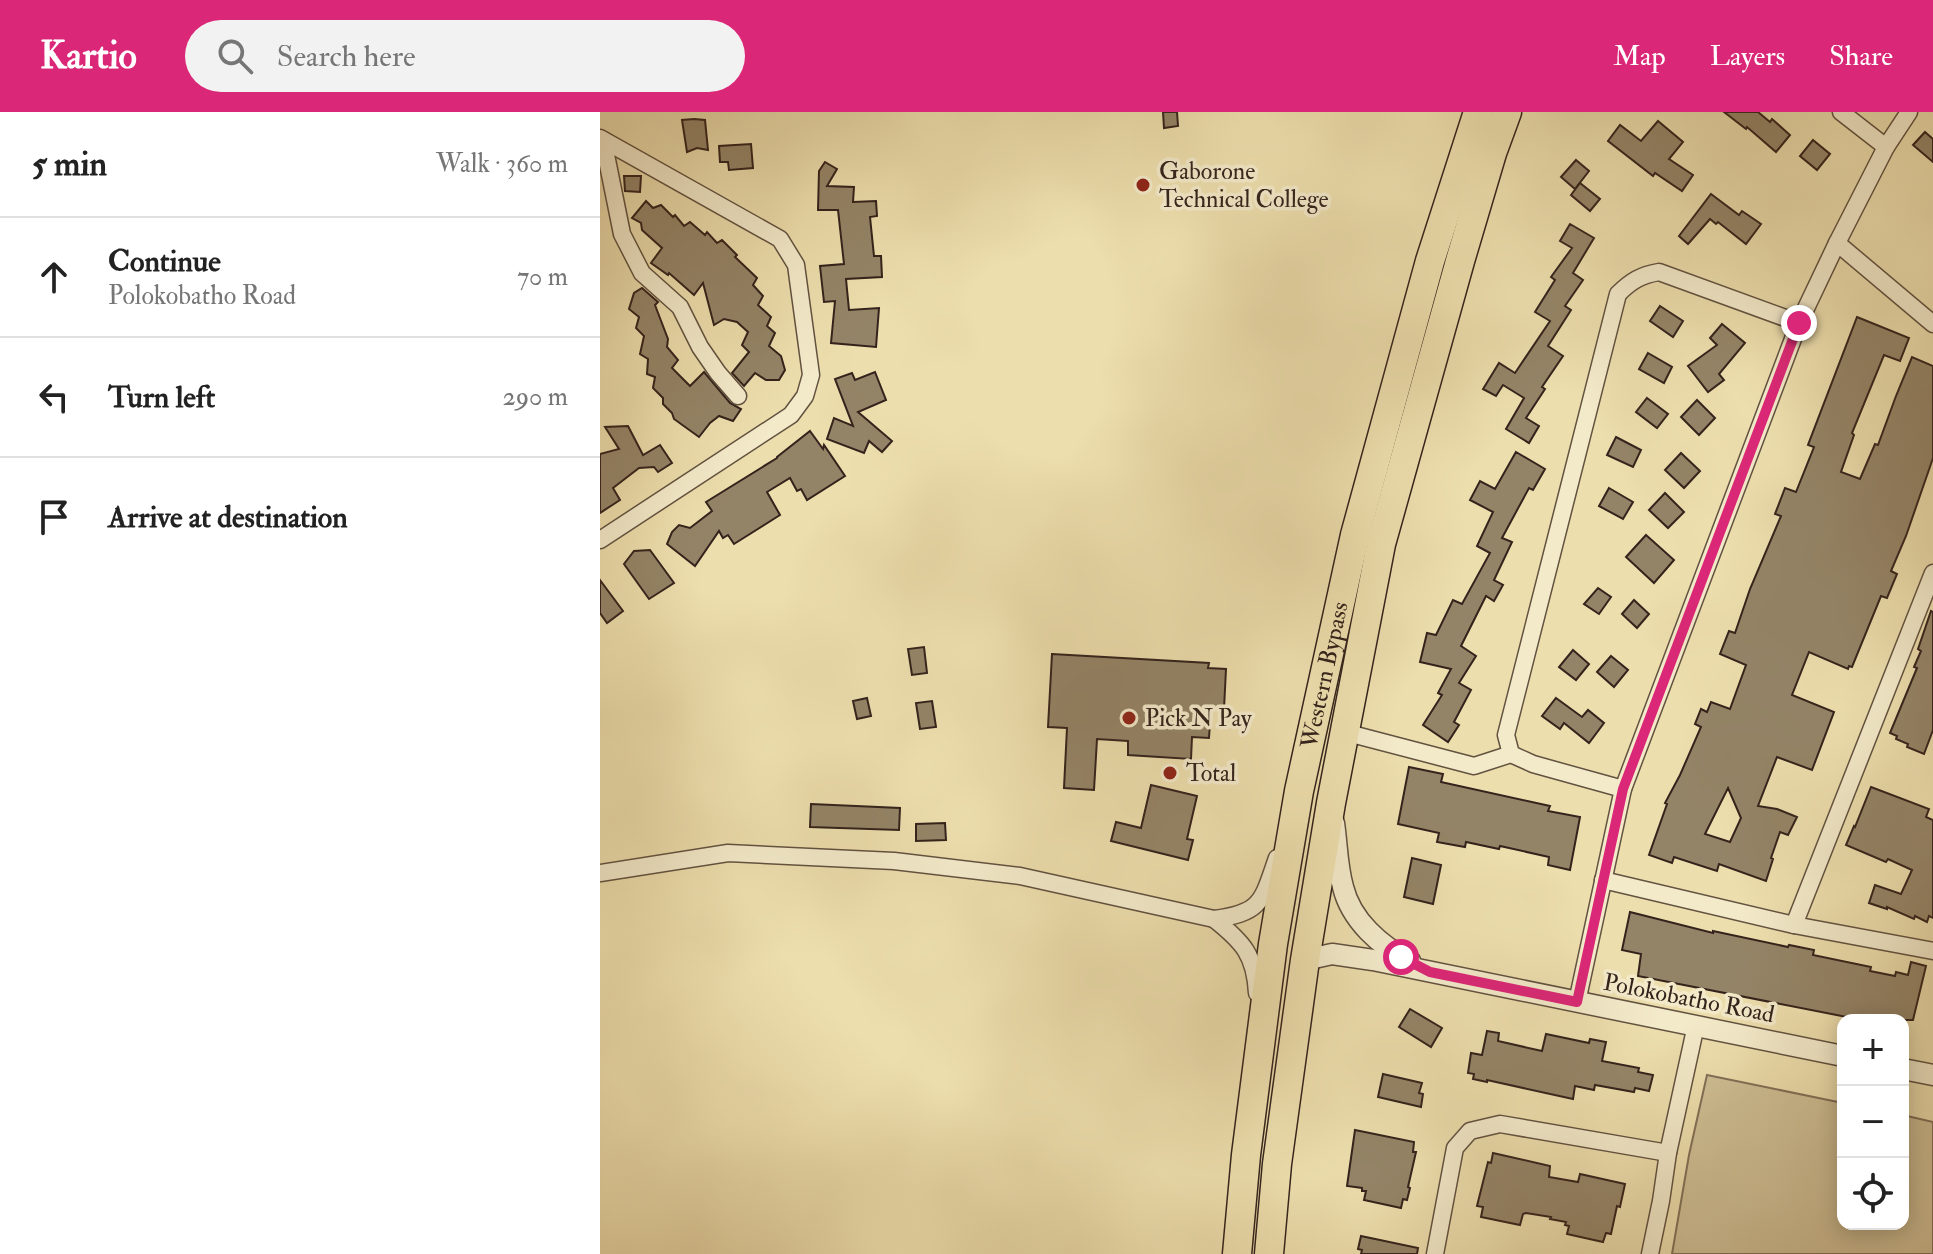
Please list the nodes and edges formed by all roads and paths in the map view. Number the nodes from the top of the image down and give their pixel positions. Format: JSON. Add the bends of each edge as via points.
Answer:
{"nodes":[{"id":1,"x":1478,"y":112,"type":"edge"},
{"id":2,"x":1507,"y":112,"type":"edge"},
{"id":3,"x":1841,"y":112,"type":"edge"},
{"id":4,"x":1909,"y":112,"type":"edge"},
{"id":5,"x":601,"y":139,"type":"edge"},
{"id":6,"x":1886,"y":147,"type":"junction"},
{"id":7,"x":1837,"y":243,"type":"junction"},
{"id":8,"x":1799,"y":323,"type":"junction"},
{"id":9,"x":1933,"y":324,"type":"edge"},
{"id":10,"x":738,"y":396,"type":"dead end"},
{"id":11,"x":600,"y":540,"type":"edge"},
{"id":12,"x":1933,"y":573,"type":"edge"},
{"id":13,"x":1344,"y":732,"type":"junction"},
{"id":14,"x":1511,"y":754,"type":"junction"},
{"id":15,"x":1623,"y":789,"type":"junction"},
{"id":16,"x":1299,"y":791,"type":"junction"},
{"id":17,"x":1331,"y":803,"type":"junction"},
{"id":18,"x":600,"y":873,"type":"edge"},
{"id":19,"x":1603,"y":880,"type":"junction"},
{"id":20,"x":1214,"y":919,"type":"junction"},
{"id":21,"x":1794,"y":925,"type":"junction"},
{"id":22,"x":1933,"y":951,"type":"edge"},
{"id":23,"x":1305,"y":960,"type":"junction"},
{"id":24,"x":1430,"y":972,"type":"junction"},
{"id":25,"x":1577,"y":1002,"type":"junction"},
{"id":26,"x":1696,"y":1025,"type":"junction"},
{"id":27,"x":1837,"y":1055,"type":"edge"},
{"id":28,"x":1909,"y":1070,"type":"edge"},
{"id":29,"x":1933,"y":1075,"type":"edge"},
{"id":30,"x":1251,"y":1112,"type":"junction"},
{"id":31,"x":1668,"y":1153,"type":"junction"},
{"id":32,"x":1237,"y":1254,"type":"edge"},
{"id":33,"x":1269,"y":1254,"type":"edge"},
{"id":34,"x":1435,"y":1254,"type":"edge"},
{"id":35,"x":1650,"y":1254,"type":"edge"}],
"edges":[{"from":1,"to":16,"type":"highway","name":"Western Bypass","via":[[1430,261],[1355,535]]},
{"from":2,"to":13,"type":"highway","name":"Western Bypass","via":[[1381,544]]},
{"from":3,"to":6,"type":"street"},
{"from":4,"to":6,"type":"street"},
{"from":5,"to":10,"type":"street","via":[[622,234],[642,273],[680,307],[700,347]]},
{"from":5,"to":11,"type":"street","via":[[780,239],[796,265],[811,375],[805,396],[791,415]]},
{"from":6,"to":7,"type":"street"},
{"from":7,"to":8,"type":"street"},
{"from":7,"to":9,"type":"street"},
{"from":8,"to":14,"type":"street","via":[[1659,272],[1643,275],[1618,294],[1506,735]]},
{"from":8,"to":15,"type":"street"},
{"from":12,"to":21,"type":"street"},
{"from":13,"to":14,"type":"street","via":[[1474,766]]},
{"from":13,"to":17,"type":"highway","name":"Western Bypass"},
{"from":14,"to":15,"type":"street"},
{"from":15,"to":19,"type":"street"},
{"from":16,"to":20,"type":"street","via":[[1265,893],[1247,912]]},
{"from":16,"to":30,"type":"highway","name":"Western Bypass"},
{"from":17,"to":23,"type":"highway","name":"Western Bypass"},
{"from":17,"to":24,"type":"street","via":[[1343,888],[1353,909],[1384,946]]},
{"from":18,"to":20,"type":"street","via":[[728,853],[894,861],[1020,876]]},
{"from":19,"to":21,"type":"street"},
{"from":19,"to":25,"type":"street"},
{"from":20,"to":30,"type":"street","via":[[1243,944],[1256,974]]},
{"from":21,"to":22,"type":"street"},
{"from":23,"to":24,"type":"street","name":"Polokobatho Road","via":[[1350,955]]},
{"from":23,"to":33,"type":"highway","name":"Western Bypass"},
{"from":24,"to":25,"type":"street","name":"Polokobatho Road"},
{"from":25,"to":26,"type":"street","name":"Polokobatho Road"},
{"from":26,"to":27,"type":"street","name":"Polokobatho Road"},
{"from":26,"to":31,"type":"street"},
{"from":28,"to":29,"type":"street"},
{"from":30,"to":32,"type":"highway","name":"Western Bypass"},
{"from":31,"to":34,"type":"street","via":[[1500,1124],[1470,1131],[1455,1148]]},
{"from":31,"to":35,"type":"street"}]}
